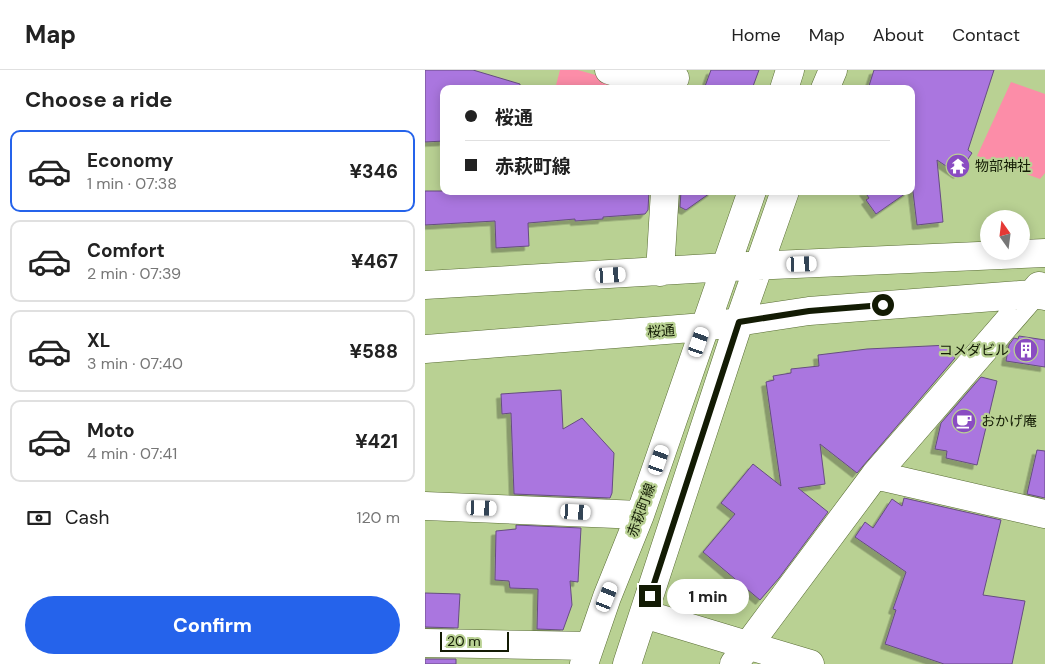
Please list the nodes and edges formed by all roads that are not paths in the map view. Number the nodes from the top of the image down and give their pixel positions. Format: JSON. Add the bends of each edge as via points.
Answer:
{"nodes":[{"id":1,"x":609,"y":70,"type":"edge"},
{"id":2,"x":790,"y":70,"type":"edge"},
{"id":3,"x":833,"y":70,"type":"edge"},
{"id":4,"x":675,"y":79,"type":"edge"},
{"id":5,"x":785,"y":85,"type":"edge"},
{"id":6,"x":827,"y":85,"type":"edge"},
{"id":7,"x":665,"y":195,"type":"edge"},
{"id":8,"x":750,"y":195,"type":"edge"},
{"id":9,"x":784,"y":195,"type":"edge"},
{"id":10,"x":1045,"y":253,"type":"edge"},
{"id":11,"x":757,"y":266,"type":"junction"},
{"id":12,"x":727,"y":267,"type":"junction"},
{"id":13,"x":660,"y":272,"type":"junction"},
{"id":14,"x":425,"y":286,"type":"edge"},
{"id":15,"x":1041,"y":289,"type":"edge"},
{"id":16,"x":739,"y":322,"type":"junction"},
{"id":17,"x":705,"y":327,"type":"junction"},
{"id":18,"x":425,"y":349,"type":"edge"},
{"id":19,"x":875,"y":475,"type":"junction"},
{"id":20,"x":425,"y":506,"type":"edge"},
{"id":21,"x":1045,"y":514,"type":"edge"},
{"id":22,"x":640,"y":515,"type":"junction"},
{"id":23,"x":644,"y":614,"type":"junction"},
{"id":24,"x":425,"y":642,"type":"edge"},
{"id":25,"x":587,"y":655,"type":"edge"},
{"id":26,"x":742,"y":655,"type":"edge"},
{"id":27,"x":627,"y":664,"type":"edge"},
{"id":28,"x":809,"y":664,"type":"edge"}],
"edges":[{"from":1,"to":4,"type":"street"},
{"from":2,"to":5,"type":"street"},
{"from":3,"to":6,"type":"street"},
{"from":7,"to":13,"type":"street"},
{"from":8,"to":12,"type":"street","name":"赤萩町線"},
{"from":9,"to":11,"type":"street"},
{"from":10,"to":11,"type":"street"},
{"from":11,"to":12,"type":"street"},
{"from":11,"to":16,"type":"street"},
{"from":12,"to":13,"type":"street"},
{"from":12,"to":17,"type":"street","name":"赤萩町線"},
{"from":13,"to":14,"type":"street"},
{"from":15,"to":16,"type":"street","name":"桜通","via":[[809,311]]},
{"from":15,"to":19,"type":"street"},
{"from":16,"to":17,"type":"street","name":"桜通"},
{"from":16,"to":23,"type":"street"},
{"from":17,"to":18,"type":"street","name":"桜通"},
{"from":17,"to":22,"type":"street","name":"赤萩町線"},
{"from":19,"to":21,"type":"street"},
{"from":19,"to":26,"type":"street"},
{"from":20,"to":22,"type":"street"},
{"from":22,"to":25,"type":"street","name":"赤萩町線"},
{"from":23,"to":26,"type":"street"},
{"from":23,"to":27,"type":"street"},
{"from":24,"to":25,"type":"street"},
{"from":26,"to":28,"type":"street"}]}
